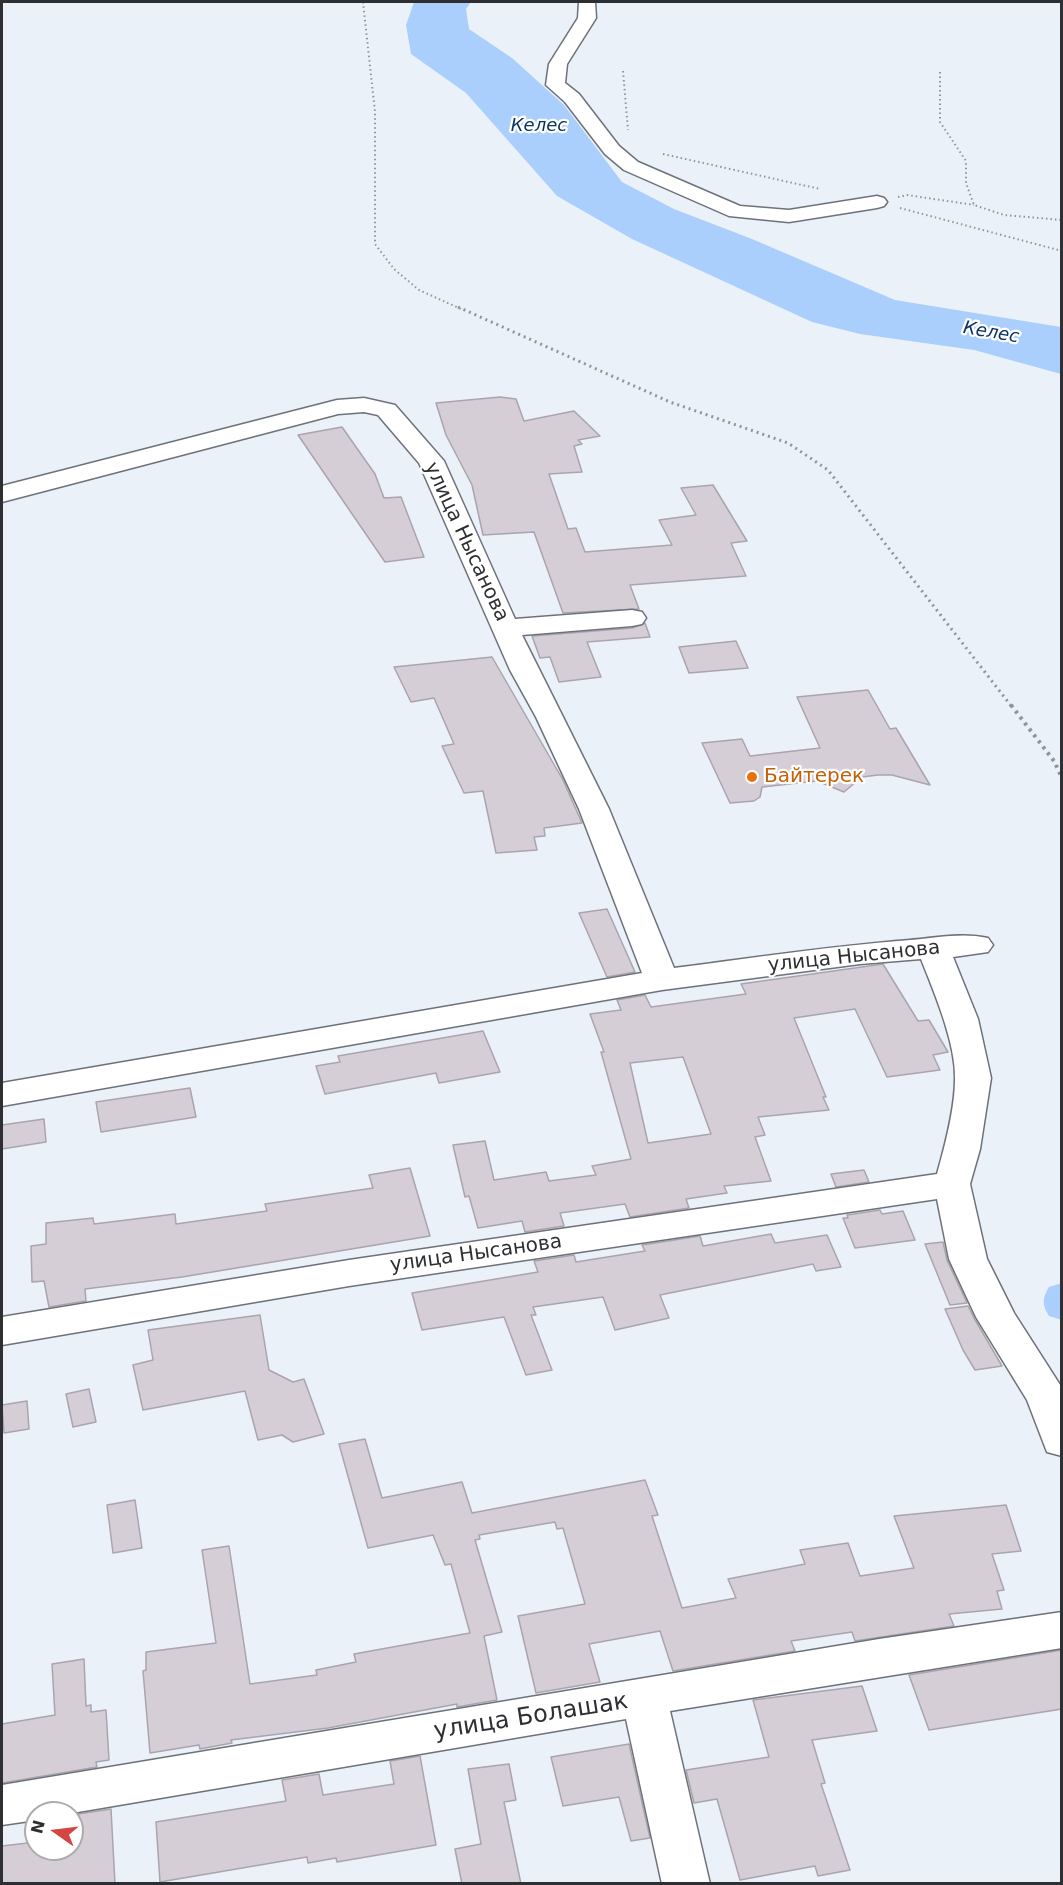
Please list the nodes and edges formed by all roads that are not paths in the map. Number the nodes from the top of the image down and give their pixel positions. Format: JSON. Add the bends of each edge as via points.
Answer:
{"nodes":[{"id":1,"x":587,"y":2,"type":"edge"},
{"id":2,"x":877,"y":202,"type":"road end"},
{"id":3,"x":2,"y":494,"type":"edge"},
{"id":4,"x":632,"y":618,"type":"dead end"},
{"id":5,"x":505,"y":628,"type":"junction"},
{"id":6,"x":976,"y":945,"type":"dead end"},
{"id":7,"x":933,"y":948,"type":"junction"},
{"id":8,"x":662,"y":980,"type":"junction"},
{"id":9,"x":2,"y":1095,"type":"edge"},
{"id":10,"x":952,"y":1184,"type":"junction"},
{"id":11,"x":2,"y":1332,"type":"edge"},
{"id":12,"x":1062,"y":1441,"type":"edge"},
{"id":13,"x":1062,"y":1630,"type":"edge"},
{"id":14,"x":644,"y":1698,"type":"junction"},
{"id":15,"x":2,"y":1805,"type":"edge"},
{"id":16,"x":686,"y":1884,"type":"edge"}],
"edges":[{"from":1,"to":2,"type":"street","via":[[587,18],[558,64],[555,86],[572,98],[612,150],[631,166],[736,212],[789,216]]},
{"from":3,"to":5,"type":"street","name":"улица Нысанова","via":[[338,407],[377,406],[393,415],[431,461]]},
{"from":4,"to":5,"type":"street"},
{"from":5,"to":8,"type":"street","name":"улица Нысанова","via":[[594,810]]},
{"from":6,"to":7,"type":"street","name":"улица Нысанова"},
{"from":7,"to":8,"type":"street","name":"улица Нысанова"},
{"from":7,"to":10,"type":"street","via":[[961,1019],[973,1078],[962,1149]]},
{"from":8,"to":9,"type":"street","name":"улица Нысанова"},
{"from":10,"to":11,"type":"street","name":"улица Нысанова","via":[[349,1273]]},
{"from":10,"to":12,"type":"street","via":[[968,1259],[996,1317],[1047,1398]]},
{"from":13,"to":14,"type":"street","name":"улица Болашак"},
{"from":14,"to":15,"type":"street","name":"улица Болашак"},
{"from":14,"to":16,"type":"street"}]}
